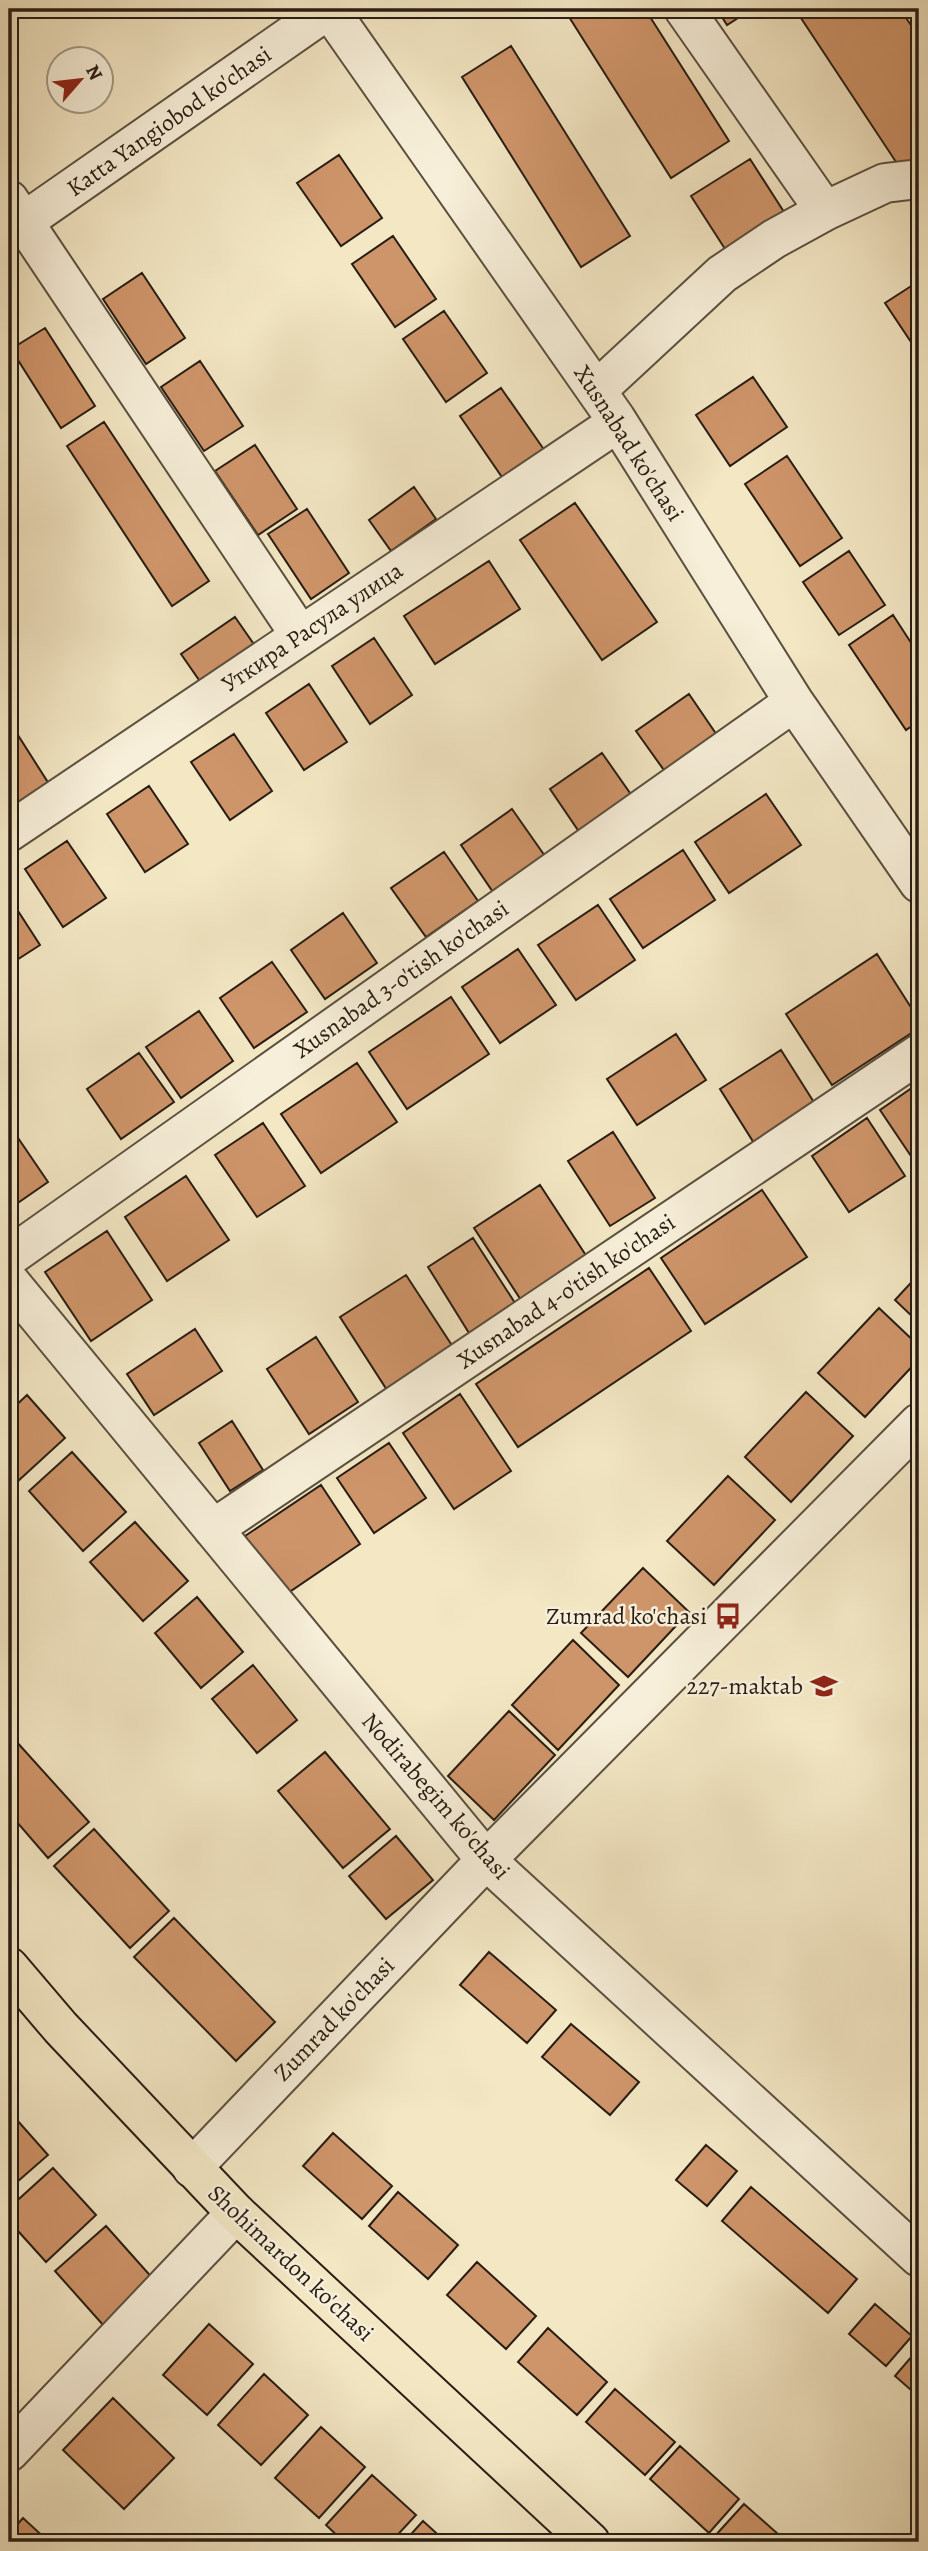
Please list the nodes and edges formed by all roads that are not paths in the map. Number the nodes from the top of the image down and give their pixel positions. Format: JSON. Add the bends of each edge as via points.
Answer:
{"nodes":[{"id":1,"x":329,"y":9,"type":"edge"},
{"id":2,"x":684,"y":9,"type":"edge"},
{"id":3,"x":919,"y":179,"type":"edge"},
{"id":4,"x":825,"y":211,"type":"junction"},
{"id":5,"x":14,"y":218,"type":"edge"},
{"id":6,"x":597,"y":390,"type":"junction"},
{"id":7,"x":617,"y":423,"type":"junction"},
{"id":8,"x":300,"y":635,"type":"junction"},
{"id":9,"x":794,"y":702,"type":"junction"},
{"id":10,"x":9,"y":832,"type":"edge"},
{"id":11,"x":919,"y":883,"type":"edge"},
{"id":12,"x":919,"y":1054,"type":"edge"},
{"id":13,"x":9,"y":1257,"type":"edge"},
{"id":14,"x":9,"y":1281,"type":"edge"},
{"id":15,"x":919,"y":1423,"type":"edge"},
{"id":16,"x":214,"y":1529,"type":"junction"},
{"id":17,"x":486,"y":1860,"type":"junction"},
{"id":18,"x":9,"y":1967,"type":"edge"},
{"id":19,"x":192,"y":2168,"type":"junction"},
{"id":20,"x":236,"y":2213,"type":"junction"},
{"id":21,"x":919,"y":2257,"type":"edge"},
{"id":22,"x":9,"y":2452,"type":"edge"},
{"id":23,"x":590,"y":2542,"type":"edge"}],
"edges":[{"from":1,"to":5,"type":"street","name":"Katta Yangiobod ko'chasi"},
{"from":1,"to":6,"type":"street","name":"Xusnabad ko'chasi"},
{"from":2,"to":4,"type":"street"},
{"from":3,"to":4,"type":"street","via":[[885,183]]},
{"from":4,"to":6,"type":"street","via":[[722,274]]},
{"from":5,"to":8,"type":"street"},
{"from":6,"to":7,"type":"street","name":"Xusnabad ko'chasi"},
{"from":7,"to":8,"type":"street","name":"Уткира Расула улица"},
{"from":7,"to":9,"type":"street","name":"Xusnabad ko'chasi"},
{"from":8,"to":10,"type":"street","name":"Уткира Расула улица"},
{"from":9,"to":11,"type":"street","name":"Xusnabad ko'chasi"},
{"from":9,"to":13,"type":"street","name":"Xusnabad 3-o'tish ko'chasi"},
{"from":12,"to":16,"type":"street","name":"Xusnabad 4-o'tish ko'chasi"},
{"from":14,"to":16,"type":"street","name":"Nodirabegim ko'chasi"},
{"from":15,"to":17,"type":"street","name":"Zumrad ko'chasi"},
{"from":16,"to":17,"type":"street","name":"Nodirabegim ko'chasi"},
{"from":17,"to":19,"type":"street","name":"Zumrad ko'chasi"},
{"from":17,"to":21,"type":"street","name":"Nodirabegim ko'chasi"},
{"from":18,"to":19,"type":"main road","name":"Shohimardon ko'chasi"},
{"from":19,"to":20,"type":"main road","name":"Shohimardon ko'chasi"},
{"from":20,"to":22,"type":"street"},
{"from":20,"to":23,"type":"main road","name":"Shohimardon ko'chasi"}]}
